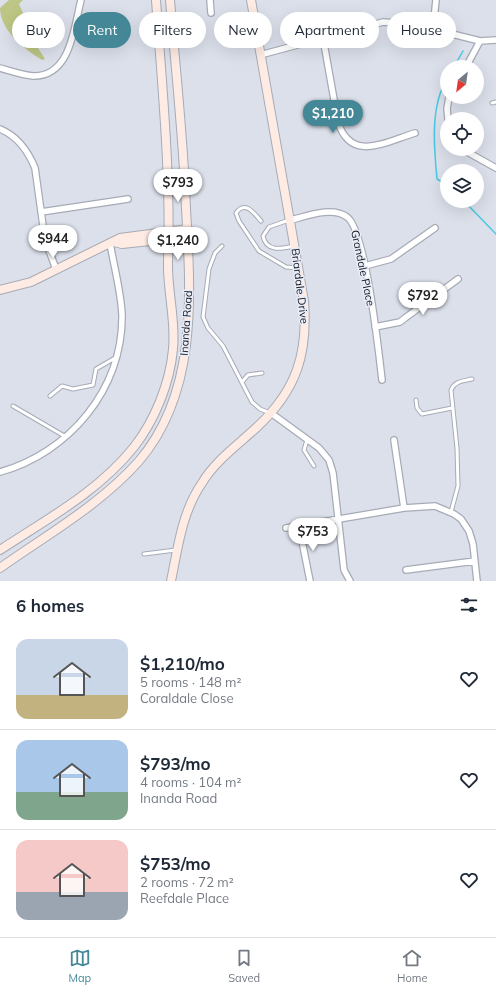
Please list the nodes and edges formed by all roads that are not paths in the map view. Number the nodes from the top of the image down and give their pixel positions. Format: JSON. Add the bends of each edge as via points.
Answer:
{"nodes":[{"id":1,"x":81,"y":0,"type":"edge"},
{"id":2,"x":156,"y":0,"type":"edge"},
{"id":3,"x":170,"y":0,"type":"edge"},
{"id":4,"x":210,"y":0,"type":"edge"},
{"id":5,"x":251,"y":0,"type":"edge"},
{"id":6,"x":436,"y":0,"type":"edge"},
{"id":7,"x":435,"y":12,"type":"edge"},
{"id":8,"x":211,"y":13,"type":"dead end"},
{"id":9,"x":456,"y":35,"type":"edge"},
{"id":10,"x":496,"y":40,"type":"edge"},
{"id":11,"x":480,"y":41,"type":"junction"},
{"id":12,"x":286,"y":48,"type":"edge"},
{"id":13,"x":325,"y":48,"type":"edge"},
{"id":14,"x":260,"y":55,"type":"junction"},
{"id":15,"x":470,"y":60,"type":"edge"},
{"id":16,"x":0,"y":68,"type":"edge"},
{"id":17,"x":0,"y":128,"type":"edge"},
{"id":18,"x":415,"y":133,"type":"dead end"},
{"id":19,"x":475,"y":156,"type":"edge"},
{"id":20,"x":496,"y":168,"type":"edge"},
{"id":21,"x":128,"y":199,"type":"dead end"},
{"id":22,"x":41,"y":212,"type":"junction"},
{"id":23,"x":291,"y":220,"type":"junction"},
{"id":24,"x":261,"y":221,"type":"dead end"},
{"id":25,"x":435,"y":228,"type":"dead end"},
{"id":26,"x":188,"y":233,"type":"junction"},
{"id":27,"x":169,"y":235,"type":"junction"},
{"id":28,"x":112,"y":242,"type":"junction"},
{"id":29,"x":222,"y":246,"type":"dead end"},
{"id":30,"x":295,"y":246,"type":"junction"},
{"id":31,"x":365,"y":266,"type":"junction"},
{"id":32,"x":299,"y":268,"type":"junction"},
{"id":33,"x":56,"y":269,"type":"junction"},
{"id":34,"x":458,"y":278,"type":"dead end"},
{"id":35,"x":0,"y":290,"type":"edge"},
{"id":36,"x":375,"y":327,"type":"junction"},
{"id":37,"x":116,"y":358,"type":"junction"},
{"id":38,"x":262,"y":373,"type":"dead end"},
{"id":39,"x":472,"y":379,"type":"dead end"},
{"id":40,"x":382,"y":380,"type":"dead end"},
{"id":41,"x":242,"y":382,"type":"junction"},
{"id":42,"x":50,"y":396,"type":"dead end"},
{"id":43,"x":416,"y":400,"type":"dead end"},
{"id":44,"x":13,"y":406,"type":"dead end"},
{"id":45,"x":452,"y":408,"type":"junction"},
{"id":46,"x":271,"y":413,"type":"junction"},
{"id":47,"x":66,"y":437,"type":"junction"},
{"id":48,"x":307,"y":440,"type":"junction"},
{"id":49,"x":394,"y":440,"type":"dead end"},
{"id":50,"x":314,"y":466,"type":"dead end"},
{"id":51,"x":0,"y":472,"type":"edge"},
{"id":52,"x":404,"y":508,"type":"junction"},
{"id":53,"x":451,"y":512,"type":"junction"},
{"id":54,"x":337,"y":518,"type":"junction"},
{"id":55,"x":299,"y":526,"type":"junction"},
{"id":56,"x":286,"y":528,"type":"dead end"},
{"id":57,"x":0,"y":550,"type":"edge"},
{"id":58,"x":177,"y":550,"type":"junction"},
{"id":59,"x":144,"y":554,"type":"dead end"},
{"id":60,"x":474,"y":561,"type":"junction"},
{"id":61,"x":0,"y":568,"type":"edge"},
{"id":62,"x":406,"y":570,"type":"dead end"},
{"id":63,"x":171,"y":581,"type":"edge"},
{"id":64,"x":310,"y":581,"type":"edge"},
{"id":65,"x":350,"y":581,"type":"edge"},
{"id":66,"x":478,"y":581,"type":"edge"}],
"edges":[{"from":1,"to":16,"type":"street","via":[[67,53],[56,68],[46,74],[35,76]]},
{"from":2,"to":27,"type":"street","name":"Inanda Road"},
{"from":3,"to":26,"type":"street","name":"Inanda Road"},
{"from":4,"to":8,"type":"street"},
{"from":5,"to":14,"type":"street","name":"Briardale Drive"},
{"from":6,"to":7,"type":"street"},
{"from":9,"to":11,"type":"street"},
{"from":10,"to":11,"type":"street"},
{"from":11,"to":15,"type":"street"},
{"from":12,"to":14,"type":"street"},
{"from":13,"to":18,"type":"street","via":[[338,122],[347,140],[354,145],[366,147]]},
{"from":14,"to":23,"type":"street","name":"Briardale Drive"},
{"from":17,"to":22,"type":"street","via":[[19,142],[31,158],[35,168]]},
{"from":19,"to":20,"type":"street"},
{"from":21,"to":22,"type":"street"},
{"from":22,"to":33,"type":"street","via":[[47,249]]},
{"from":23,"to":30,"type":"street","name":"Briardale Drive"},
{"from":23,"to":30,"type":"lane","via":[[269,227],[263,236],[264,242],[272,249]]},
{"from":23,"to":31,"type":"street","name":"Grandale Place","via":[[328,212],[341,213],[352,222],[359,235]]},
{"from":24,"to":32,"type":"lane","via":[[247,207],[236,212],[259,251],[286,267]]},
{"from":25,"to":31,"type":"street","via":[[391,259]]},
{"from":26,"to":27,"type":"street"},
{"from":26,"to":61,"type":"street","name":"Inanda Road","via":[[187,347],[172,404],[156,436],[140,460],[94,504]]},
{"from":27,"to":28,"type":"street","via":[[122,244]]},
{"from":27,"to":57,"type":"street","name":"Inanda Road","via":[[168,262],[174,316],[173,349],[162,395],[152,418],[135,446],[113,471],[86,494]]},
{"from":28,"to":33,"type":"street"},
{"from":28,"to":37,"type":"street","via":[[122,316]]},
{"from":29,"to":41,"type":"lane","via":[[215,253],[209,269],[203,317],[208,328],[223,346]]},
{"from":30,"to":32,"type":"street","name":"Briardale Drive"},
{"from":31,"to":36,"type":"street","name":"Grandale Place"},
{"from":32,"to":46,"type":"street","name":"Briardale Drive","via":[[306,327],[303,350],[290,386]]},
{"from":33,"to":35,"type":"street","via":[[31,282]]},
{"from":34,"to":36,"type":"street","via":[[400,322]]},
{"from":36,"to":40,"type":"street","name":"Grandale Place"},
{"from":37,"to":42,"type":"lane","via":[[96,369],[93,386],[73,389],[62,386]]},
{"from":37,"to":47,"type":"street","via":[[98,399],[81,423]]},
{"from":38,"to":41,"type":"lane","via":[[248,375]]},
{"from":39,"to":45,"type":"lane","via":[[459,382],[452,387]]},
{"from":41,"to":46,"type":"lane","via":[[254,404]]},
{"from":43,"to":45,"type":"lane","via":[[422,414]]},
{"from":44,"to":47,"type":"lane"},
{"from":45,"to":53,"type":"lane","via":[[458,486]]},
{"from":46,"to":48,"type":"street"},
{"from":46,"to":58,"type":"street","name":"Briardale Drive","via":[[202,481],[188,509]]},
{"from":47,"to":51,"type":"street","via":[[37,458]]},
{"from":48,"to":50,"type":"lane","via":[[304,450]]},
{"from":48,"to":54,"type":"street","via":[[319,448],[329,460],[333,473]]},
{"from":49,"to":52,"type":"street"},
{"from":52,"to":53,"type":"street","via":[[435,506]]},
{"from":52,"to":54,"type":"street"},
{"from":53,"to":60,"type":"street","via":[[461,519],[469,531]]},
{"from":54,"to":55,"type":"street"},
{"from":54,"to":65,"type":"street","via":[[344,570]]},
{"from":55,"to":56,"type":"street"},
{"from":55,"to":64,"type":"street"},
{"from":58,"to":59,"type":"lane"},
{"from":58,"to":63,"type":"street","name":"Briardale Drive"},
{"from":60,"to":62,"type":"street"},
{"from":60,"to":66,"type":"street"}]}
